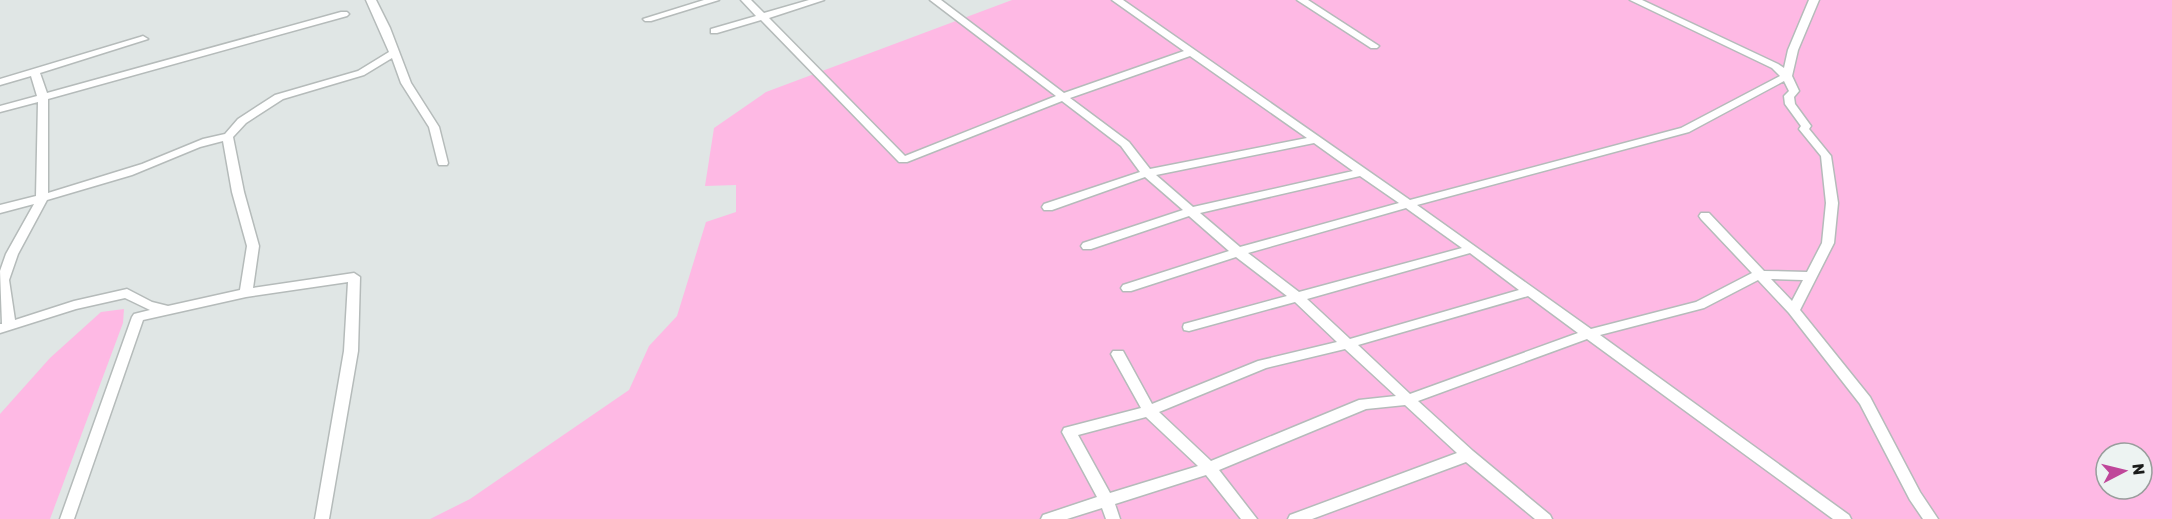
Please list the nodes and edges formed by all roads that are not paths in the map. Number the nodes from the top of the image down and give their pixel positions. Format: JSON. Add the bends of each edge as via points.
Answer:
{"nodes":[{"id":1,"x":371,"y":0,"type":"edge"},
{"id":2,"x":714,"y":0,"type":"edge"},
{"id":3,"x":747,"y":0,"type":"edge"},
{"id":4,"x":819,"y":0,"type":"edge"},
{"id":5,"x":935,"y":0,"type":"edge"},
{"id":6,"x":1117,"y":0,"type":"edge"},
{"id":7,"x":1302,"y":0,"type":"edge"},
{"id":8,"x":1635,"y":0,"type":"edge"},
{"id":9,"x":1814,"y":0,"type":"edge"},
{"id":10,"x":344,"y":14,"type":"dead end"},
{"id":11,"x":762,"y":17,"type":"junction"},
{"id":12,"x":648,"y":19,"type":"dead end"},
{"id":13,"x":714,"y":31,"type":"dead end"},
{"id":14,"x":143,"y":39,"type":"dead end"},
{"id":15,"x":1374,"y":46,"type":"dead end"},
{"id":16,"x":1191,"y":52,"type":"junction"},
{"id":17,"x":394,"y":53,"type":"junction"},
{"id":18,"x":35,"y":73,"type":"junction"},
{"id":19,"x":1787,"y":76,"type":"junction"},
{"id":20,"x":0,"y":82,"type":"edge"},
{"id":21,"x":43,"y":97,"type":"junction"},
{"id":22,"x":1063,"y":97,"type":"junction"},
{"id":23,"x":0,"y":109,"type":"edge"},
{"id":24,"x":228,"y":137,"type":"junction"},
{"id":25,"x":1316,"y":140,"type":"junction"},
{"id":26,"x":443,"y":163,"type":"dead end"},
{"id":27,"x":1362,"y":172,"type":"junction"},
{"id":28,"x":1147,"y":173,"type":"junction"},
{"id":29,"x":42,"y":199,"type":"junction"},
{"id":30,"x":1408,"y":204,"type":"junction"},
{"id":31,"x":1048,"y":207,"type":"dead end"},
{"id":32,"x":0,"y":209,"type":"edge"},
{"id":33,"x":1192,"y":211,"type":"junction"},
{"id":34,"x":1705,"y":216,"type":"dead end"},
{"id":35,"x":1087,"y":246,"type":"dead end"},
{"id":36,"x":1472,"y":249,"type":"junction"},
{"id":37,"x":1238,"y":252,"type":"junction"},
{"id":38,"x":1758,"y":275,"type":"junction"},
{"id":39,"x":1809,"y":276,"type":"junction"},
{"id":40,"x":1127,"y":288,"type":"dead end"},
{"id":41,"x":1529,"y":291,"type":"junction"},
{"id":42,"x":246,"y":293,"type":"junction"},
{"id":43,"x":1296,"y":296,"type":"junction"},
{"id":44,"x":167,"y":310,"type":"junction"},
{"id":45,"x":1793,"y":310,"type":"junction"},
{"id":46,"x":5,"y":327,"type":"edge"},
{"id":47,"x":1189,"y":327,"type":"dead end"},
{"id":48,"x":1588,"y":334,"type":"junction"},
{"id":49,"x":1347,"y":344,"type":"junction"},
{"id":50,"x":1118,"y":354,"type":"dead end"},
{"id":51,"x":1407,"y":400,"type":"junction"},
{"id":52,"x":1149,"y":411,"type":"junction"},
{"id":53,"x":1468,"y":455,"type":"junction"},
{"id":54,"x":1209,"y":468,"type":"junction"},
{"id":55,"x":1106,"y":500,"type":"junction"},
{"id":56,"x":67,"y":519,"type":"edge"},
{"id":57,"x":322,"y":519,"type":"edge"},
{"id":58,"x":1048,"y":519,"type":"edge"},
{"id":59,"x":1113,"y":519,"type":"edge"},
{"id":60,"x":1250,"y":519,"type":"edge"},
{"id":61,"x":1295,"y":519,"type":"edge"},
{"id":62,"x":1545,"y":519,"type":"edge"},
{"id":63,"x":1844,"y":519,"type":"edge"},
{"id":64,"x":1931,"y":519,"type":"edge"}],
"edges":[{"from":1,"to":17,"type":"street"},
{"from":2,"to":12,"type":"street"},
{"from":3,"to":11,"type":"street"},
{"from":4,"to":11,"type":"street"},
{"from":5,"to":22,"type":"street"},
{"from":6,"to":16,"type":"street"},
{"from":7,"to":15,"type":"street"},
{"from":8,"to":19,"type":"street","via":[[1775,66]]},
{"from":9,"to":19,"type":"street","via":[[1793,50]]},
{"from":10,"to":21,"type":"street"},
{"from":11,"to":13,"type":"street"},
{"from":11,"to":22,"type":"street","via":[[903,160]]},
{"from":14,"to":18,"type":"street"},
{"from":16,"to":22,"type":"street"},
{"from":16,"to":25,"type":"street"},
{"from":17,"to":24,"type":"street","via":[[361,73],[279,97],[242,121]]},
{"from":17,"to":26,"type":"street","via":[[406,83],[434,127]]},
{"from":18,"to":20,"type":"street"},
{"from":18,"to":21,"type":"street"},
{"from":19,"to":30,"type":"street","via":[[1685,130]]},
{"from":19,"to":39,"type":"street","via":[[1794,91],[1789,96],[1790,104],[1826,156],[1832,203],[1828,243]]},
{"from":21,"to":23,"type":"street"},
{"from":21,"to":29,"type":"street"},
{"from":22,"to":28,"type":"street","via":[[1125,144]]},
{"from":24,"to":29,"type":"street","via":[[213,138]]},
{"from":24,"to":42,"type":"street","via":[[253,246]]},
{"from":25,"to":27,"type":"street"},
{"from":25,"to":28,"type":"street"},
{"from":27,"to":30,"type":"street"},
{"from":27,"to":33,"type":"street"},
{"from":28,"to":31,"type":"street"},
{"from":28,"to":33,"type":"street"},
{"from":29,"to":32,"type":"street"},
{"from":29,"to":46,"type":"street","via":[[12,254],[3,280]]},
{"from":30,"to":36,"type":"street"},
{"from":30,"to":37,"type":"street"},
{"from":33,"to":35,"type":"street"},
{"from":33,"to":37,"type":"street"},
{"from":34,"to":38,"type":"street"},
{"from":36,"to":41,"type":"street"},
{"from":36,"to":43,"type":"street"},
{"from":37,"to":40,"type":"street"},
{"from":37,"to":43,"type":"street"},
{"from":38,"to":39,"type":"street"},
{"from":38,"to":45,"type":"street"},
{"from":38,"to":48,"type":"street","via":[[1700,305]]},
{"from":39,"to":45,"type":"street"},
{"from":41,"to":48,"type":"street"},
{"from":41,"to":49,"type":"street"},
{"from":42,"to":44,"type":"street"},
{"from":42,"to":57,"type":"street","via":[[354,277],[351,351]]},
{"from":43,"to":47,"type":"street"},
{"from":43,"to":49,"type":"street"},
{"from":44,"to":46,"type":"street","via":[[127,293]]},
{"from":44,"to":56,"type":"street","via":[[138,317]]},
{"from":45,"to":64,"type":"street","via":[[1865,401]]},
{"from":48,"to":51,"type":"street"},
{"from":48,"to":63,"type":"street"},
{"from":49,"to":51,"type":"street"},
{"from":49,"to":52,"type":"street","via":[[1263,364]]},
{"from":50,"to":52,"type":"street"},
{"from":51,"to":53,"type":"street"},
{"from":51,"to":54,"type":"street","via":[[1364,405]]},
{"from":52,"to":54,"type":"street"},
{"from":52,"to":55,"type":"street","via":[[1069,432]]},
{"from":53,"to":61,"type":"street"},
{"from":53,"to":62,"type":"street"},
{"from":54,"to":55,"type":"street"},
{"from":54,"to":60,"type":"street"},
{"from":55,"to":58,"type":"street"},
{"from":55,"to":59,"type":"street"}]}
